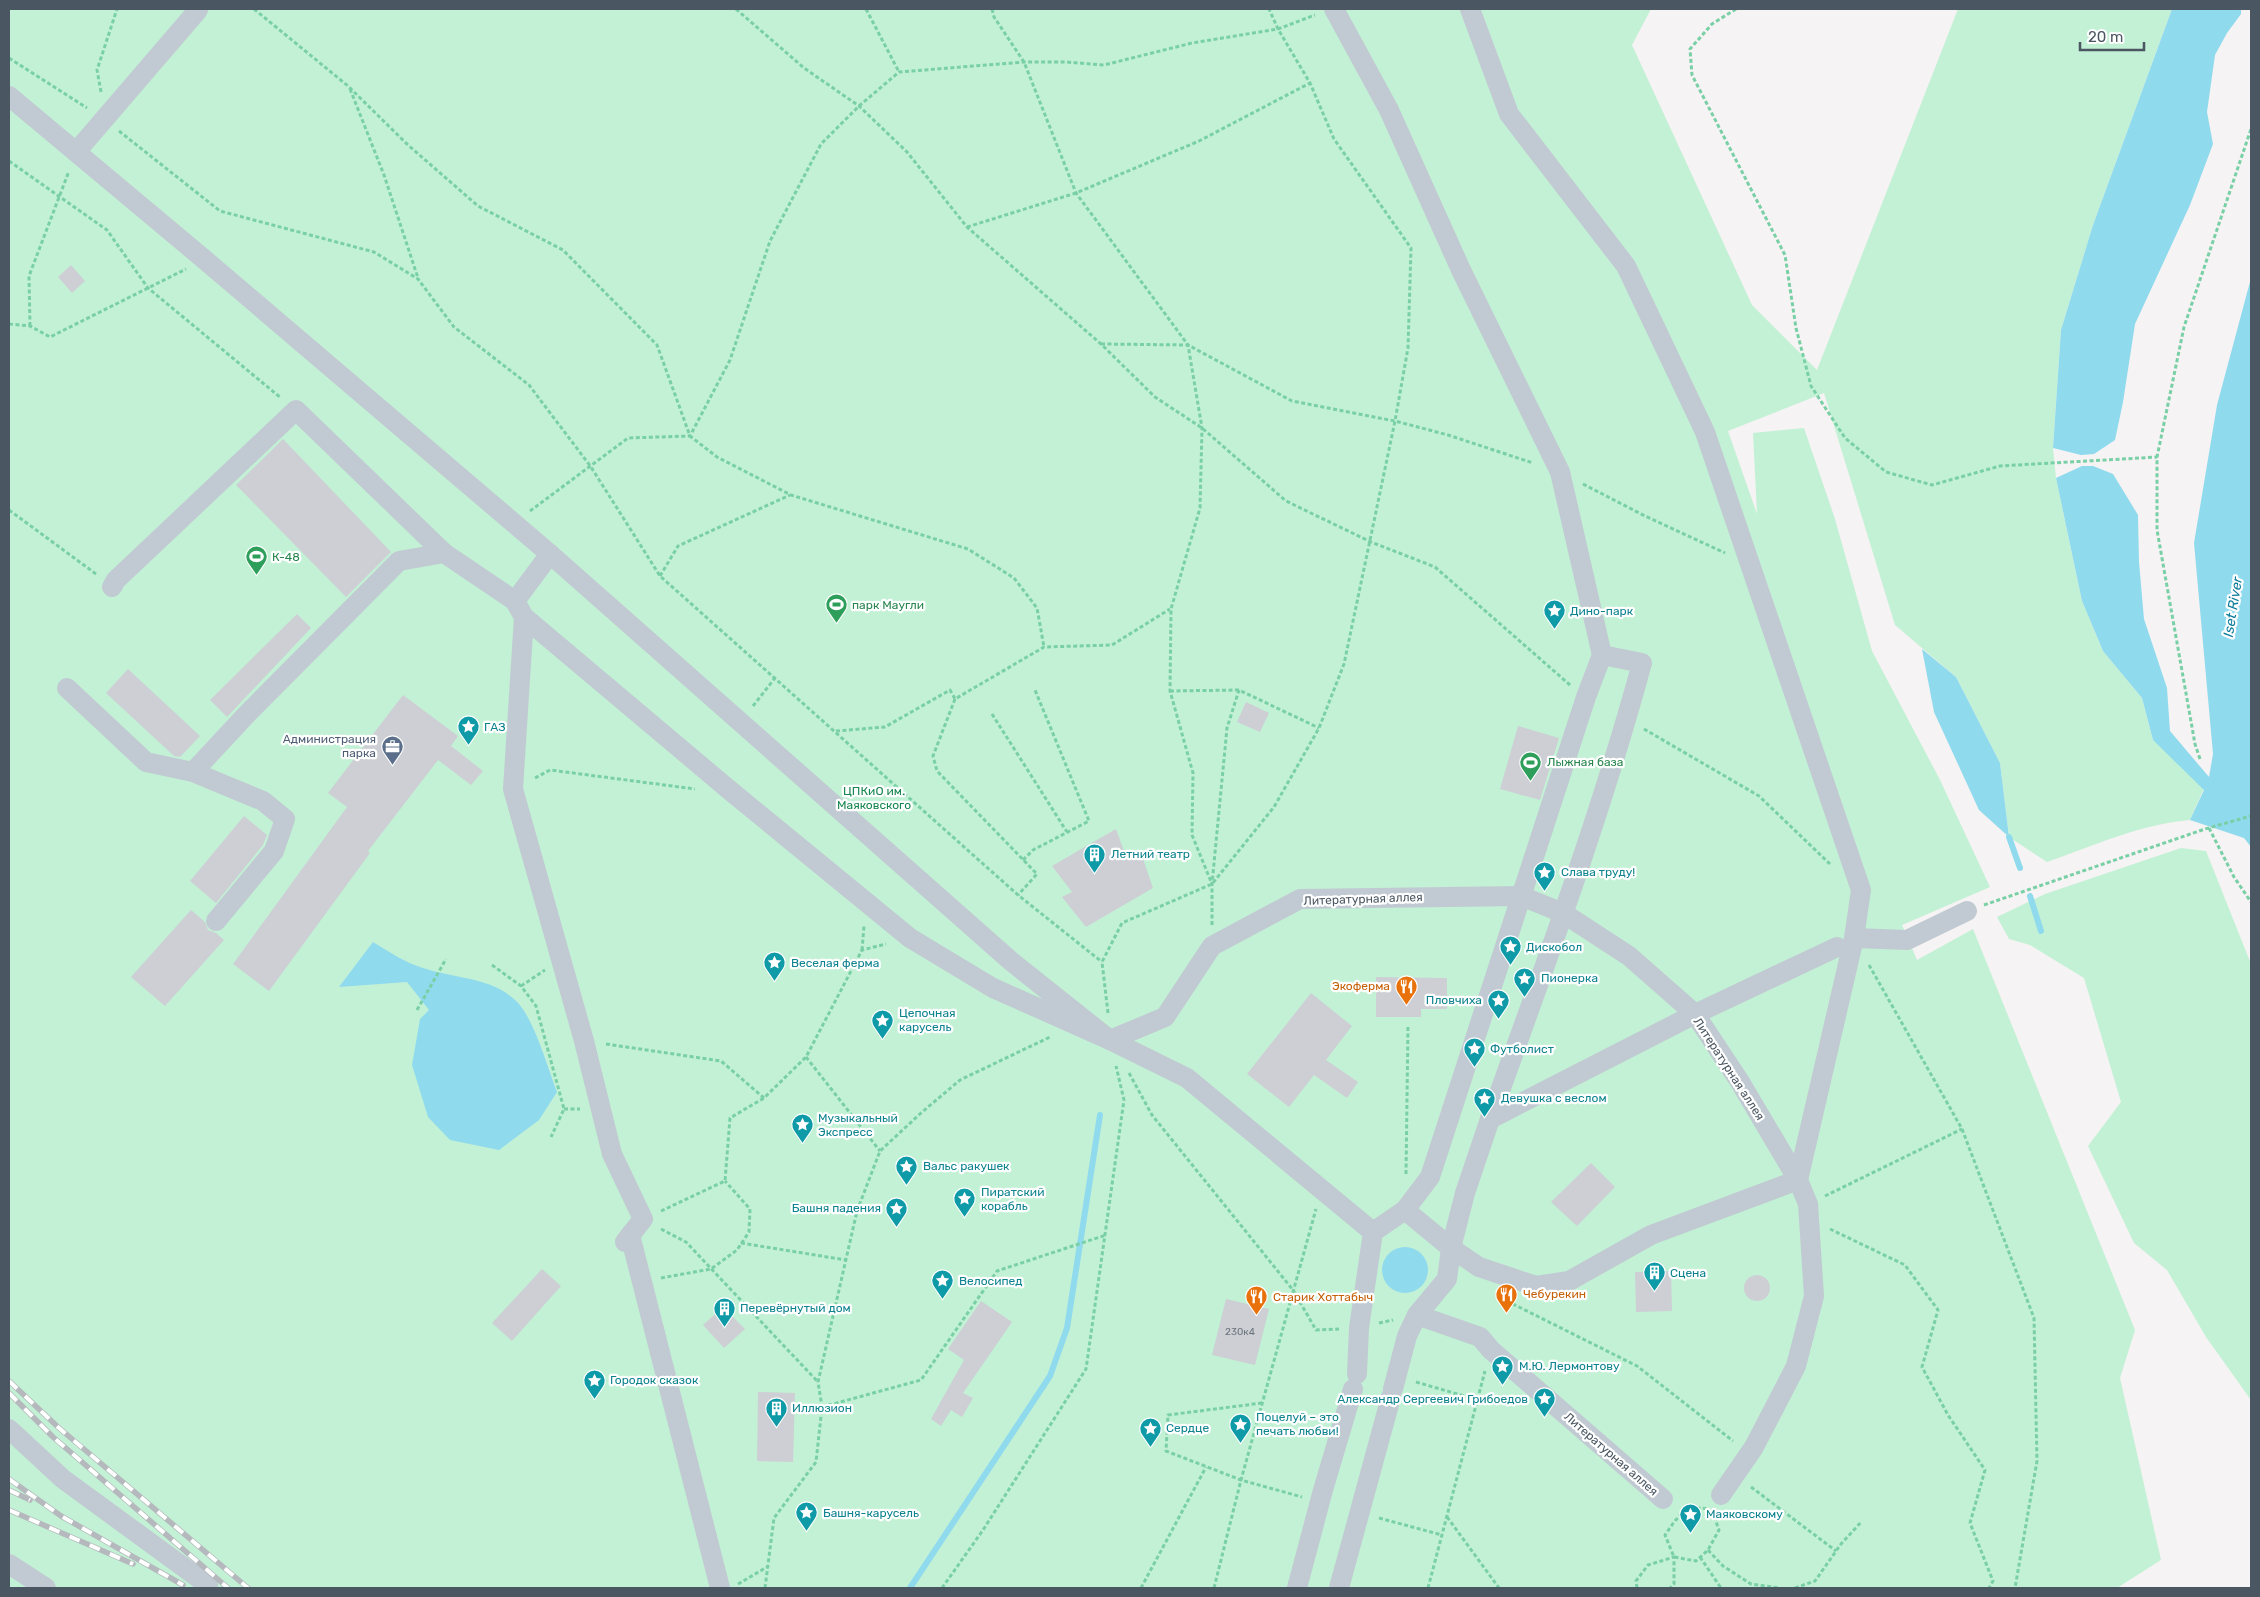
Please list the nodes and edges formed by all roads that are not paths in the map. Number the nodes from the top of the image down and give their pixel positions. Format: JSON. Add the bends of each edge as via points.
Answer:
{"nodes":[{"id":1,"x":1470,"y":9,"type":"edge"},
{"id":2,"x":198,"y":10,"type":"dead end"},
{"id":3,"x":1328,"y":10,"type":"edge"},
{"id":4,"x":9,"y":96,"type":"edge"},
{"id":5,"x":76,"y":152,"type":"junction"},
{"id":6,"x":444,"y":553,"type":"junction"},
{"id":7,"x":550,"y":554,"type":"junction"},
{"id":8,"x":112,"y":586,"type":"road end"},
{"id":9,"x":519,"y":609,"type":"junction"},
{"id":10,"x":1602,"y":654,"type":"junction"},
{"id":11,"x":67,"y":688,"type":"dead end"},
{"id":12,"x":193,"y":772,"type":"junction"},
{"id":13,"x":1521,"y":896,"type":"junction"},
{"id":14,"x":1967,"y":911,"type":"road end"},
{"id":15,"x":1563,"y":914,"type":"junction"},
{"id":16,"x":216,"y":921,"type":"dead end"},
{"id":17,"x":1845,"y":943,"type":"junction"},
{"id":18,"x":1695,"y":1014,"type":"junction"},
{"id":19,"x":1110,"y":1040,"type":"junction"},
{"id":20,"x":1490,"y":1119,"type":"junction"},
{"id":21,"x":1798,"y":1180,"type":"junction"},
{"id":22,"x":1405,"y":1210,"type":"junction"},
{"id":23,"x":1373,"y":1232,"type":"junction"},
{"id":24,"x":1451,"y":1248,"type":"junction"},
{"id":25,"x":1417,"y":1315,"type":"junction"},
{"id":26,"x":9,"y":1429,"type":"edge"},
{"id":27,"x":1721,"y":1496,"type":"dead end"},
{"id":28,"x":1663,"y":1499,"type":"dead end"},
{"id":29,"x":9,"y":1564,"type":"edge"},
{"id":30,"x":208,"y":1585,"type":"dead end"},
{"id":31,"x":728,"y":1587,"type":"edge"},
{"id":32,"x":46,"y":1588,"type":"edge"},
{"id":33,"x":1297,"y":1588,"type":"edge"},
{"id":34,"x":1339,"y":1588,"type":"edge"}],
"edges":[{"from":1,"to":17,"type":"street","via":[[1509,114],[1626,266],[1705,432],[1861,890]]},
{"from":2,"to":5,"type":"street"},
{"from":3,"to":10,"type":"street","via":[[1389,110],[1461,270],[1560,472]]},
{"from":4,"to":5,"type":"street"},
{"from":5,"to":7,"type":"street"},
{"from":6,"to":8,"type":"street","via":[[296,410]]},
{"from":6,"to":9,"type":"street"},
{"from":6,"to":12,"type":"street","via":[[399,561]]},
{"from":7,"to":9,"type":"street"},
{"from":7,"to":19,"type":"street","via":[[1012,962]]},
{"from":9,"to":19,"type":"street","via":[[733,793],[910,938],[994,988]]},
{"from":9,"to":31,"type":"street","via":[[513,790],[584,1041],[612,1154],[643,1219],[627,1239]]},
{"from":10,"to":13,"type":"street"},
{"from":10,"to":15,"type":"street","via":[[1642,663],[1627,719]]},
{"from":11,"to":12,"type":"street","via":[[146,762]]},
{"from":12,"to":16,"type":"street","via":[[262,801],[286,818],[274,851]]},
{"from":13,"to":15,"type":"street","name":"Литературная аллея"},
{"from":13,"to":19,"type":"street","name":"Литературная аллея","via":[[1300,899],[1212,946],[1165,1017]]},
{"from":13,"to":22,"type":"street","via":[[1430,1177]]},
{"from":14,"to":17,"type":"street","via":[[1907,940]]},
{"from":15,"to":18,"type":"street","name":"Литературная аллея","via":[[1629,956]]},
{"from":15,"to":20,"type":"street"},
{"from":17,"to":18,"type":"street"},
{"from":17,"to":21,"type":"street"},
{"from":18,"to":20,"type":"street"},
{"from":18,"to":21,"type":"street","name":"Литературная аллея"},
{"from":19,"to":23,"type":"street","via":[[1187,1078]]},
{"from":20,"to":24,"type":"street","via":[[1465,1193]]},
{"from":21,"to":24,"type":"street","via":[[1651,1235],[1569,1280],[1536,1286],[1479,1267]]},
{"from":21,"to":27,"type":"street","name":"Литературная аллея","via":[[1809,1211],[1814,1296],[1796,1366],[1749,1454]]},
{"from":22,"to":23,"type":"street"},
{"from":22,"to":24,"type":"street"},
{"from":23,"to":33,"type":"street","via":[[1355,1381]]},
{"from":24,"to":25,"type":"street","via":[[1446,1279]]},
{"from":25,"to":28,"type":"street","name":"Литературная аллея","via":[[1480,1337]]},
{"from":25,"to":34,"type":"street","via":[[1407,1336]]},
{"from":26,"to":30,"type":"street","via":[[63,1479]]},
{"from":29,"to":32,"type":"street"}]}
